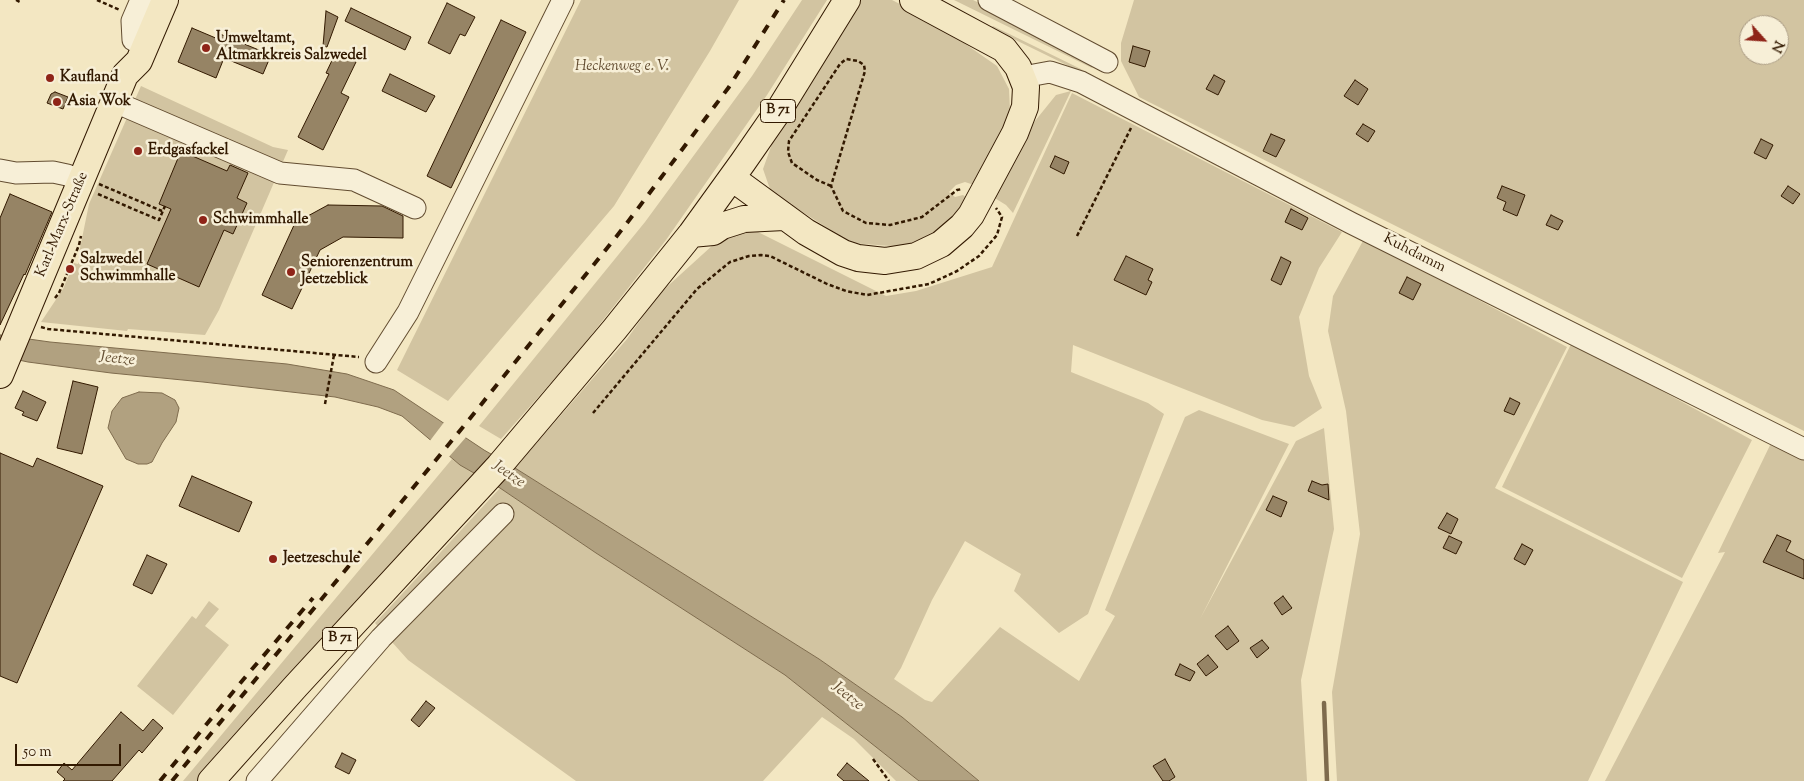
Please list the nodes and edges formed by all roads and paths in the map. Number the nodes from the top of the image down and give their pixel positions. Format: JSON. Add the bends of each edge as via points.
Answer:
{"nodes":[{"id":1,"x":16,"y":0,"type":"edge"},
{"id":2,"x":97,"y":0,"type":"edge"},
{"id":3,"x":150,"y":0,"type":"edge"},
{"id":4,"x":165,"y":0,"type":"edge"},
{"id":5,"x":563,"y":0,"type":"edge"},
{"id":6,"x":847,"y":0,"type":"edge"},
{"id":7,"x":914,"y":0,"type":"edge"},
{"id":8,"x":989,"y":0,"type":"edge"},
{"id":9,"x":20,"y":2,"type":"dead end"},
{"id":10,"x":134,"y":7,"type":"edge"},
{"id":11,"x":133,"y":40,"type":"junction"},
{"id":12,"x":1107,"y":62,"type":"dead end"},
{"id":13,"x":126,"y":75,"type":"junction"},
{"id":14,"x":1023,"y":77,"type":"junction"},
{"id":15,"x":115,"y":102,"type":"junction"},
{"id":16,"x":1132,"y":125,"type":"dead end"},
{"id":17,"x":0,"y":170,"type":"edge"},
{"id":18,"x":732,"y":178,"type":"junction"},
{"id":19,"x":831,"y":186,"type":"junction"},
{"id":20,"x":86,"y":188,"type":"junction"},
{"id":21,"x":981,"y":197,"type":"junction"},
{"id":22,"x":165,"y":206,"type":"dead end"},
{"id":23,"x":415,"y":208,"type":"dead end"},
{"id":24,"x":162,"y":212,"type":"junction"},
{"id":25,"x":784,"y":217,"type":"junction"},
{"id":26,"x":691,"y":234,"type":"junction"},
{"id":27,"x":1077,"y":236,"type":"dead end"},
{"id":28,"x":27,"y":326,"type":"junction"},
{"id":29,"x":334,"y":355,"type":"junction"},
{"id":30,"x":376,"y":362,"type":"joint"},
{"id":31,"x":2,"y":371,"type":"edge"},
{"id":32,"x":325,"y":404,"type":"dead end"},
{"id":33,"x":593,"y":413,"type":"dead end"},
{"id":34,"x":1804,"y":449,"type":"edge"},
{"id":35,"x":503,"y":514,"type":"dead end"},
{"id":36,"x":873,"y":758,"type":"dead end"},
{"id":37,"x":211,"y":781,"type":"edge"},
{"id":38,"x":257,"y":781,"type":"edge"},
{"id":39,"x":889,"y":781,"type":"edge"}],
"edges":[{"from":1,"to":9,"type":"path"},
{"from":2,"to":10,"type":"path"},
{"from":3,"to":11,"type":"main road","name":"Karl-Marx-Straße"},
{"from":4,"to":13,"type":"main road","name":"Karl-Marx-Straße","via":[[139,61]]},
{"from":5,"to":30,"type":"street","via":[[408,312]]},
{"from":6,"to":18,"type":"main road","number":"B 71","via":[[779,110]]},
{"from":7,"to":14,"type":"main road","via":[[1004,49]]},
{"from":8,"to":12,"type":"street"},
{"from":10,"to":11,"type":"street"},
{"from":11,"to":13,"type":"main road","name":"Karl-Marx-Straße","via":[[125,57]]},
{"from":13,"to":15,"type":"main road","name":"Karl-Marx-Straße"},
{"from":14,"to":21,"type":"main road","via":[[1027,96],[1024,112]]},
{"from":14,"to":34,"type":"street","name":"Kuhdamm","via":[[1050,72],[1081,82],[1351,223]]},
{"from":15,"to":20,"type":"main road","name":"Karl-Marx-Straße"},
{"from":15,"to":23,"type":"street","via":[[280,172],[354,180]]},
{"from":16,"to":27,"type":"path"},
{"from":17,"to":20,"type":"street","via":[[54,172],[67,175]]},
{"from":18,"to":25,"type":"main road"},
{"from":18,"to":26,"type":"main road","number":"B 71"},
{"from":19,"to":19,"type":"path","via":[[865,71],[864,65],[858,61],[846,59],[840,64],[789,141],[792,163]]},
{"from":19,"to":21,"type":"path","via":[[843,211],[874,224],[890,225],[922,217],[957,190],[966,189]]},
{"from":20,"to":24,"type":"path"},
{"from":20,"to":24,"type":"path","via":[[159,220]]},
{"from":20,"to":28,"type":"main road","name":"Karl-Marx-Straße"},
{"from":21,"to":25,"type":"main road","via":[[952,236],[931,250],[900,259],[872,260],[843,253]]},
{"from":21,"to":33,"type":"path","via":[[996,207],[1002,217],[997,235],[979,256],[929,284],[867,295],[827,284],[770,256],[749,256],[730,262],[697,289]]},
{"from":22,"to":24,"type":"path"},
{"from":25,"to":26,"type":"main road","via":[[744,219],[713,232]]},
{"from":26,"to":37,"type":"main road","number":"B 71","via":[[614,330],[470,498]]},
{"from":28,"to":29,"type":"path"},
{"from":28,"to":31,"type":"main road","name":"Karl-Marx-Straße"},
{"from":29,"to":30,"type":"path"},
{"from":29,"to":32,"type":"path"},
{"from":35,"to":38,"type":"street","via":[[381,638]]},
{"from":36,"to":39,"type":"path"}]}
